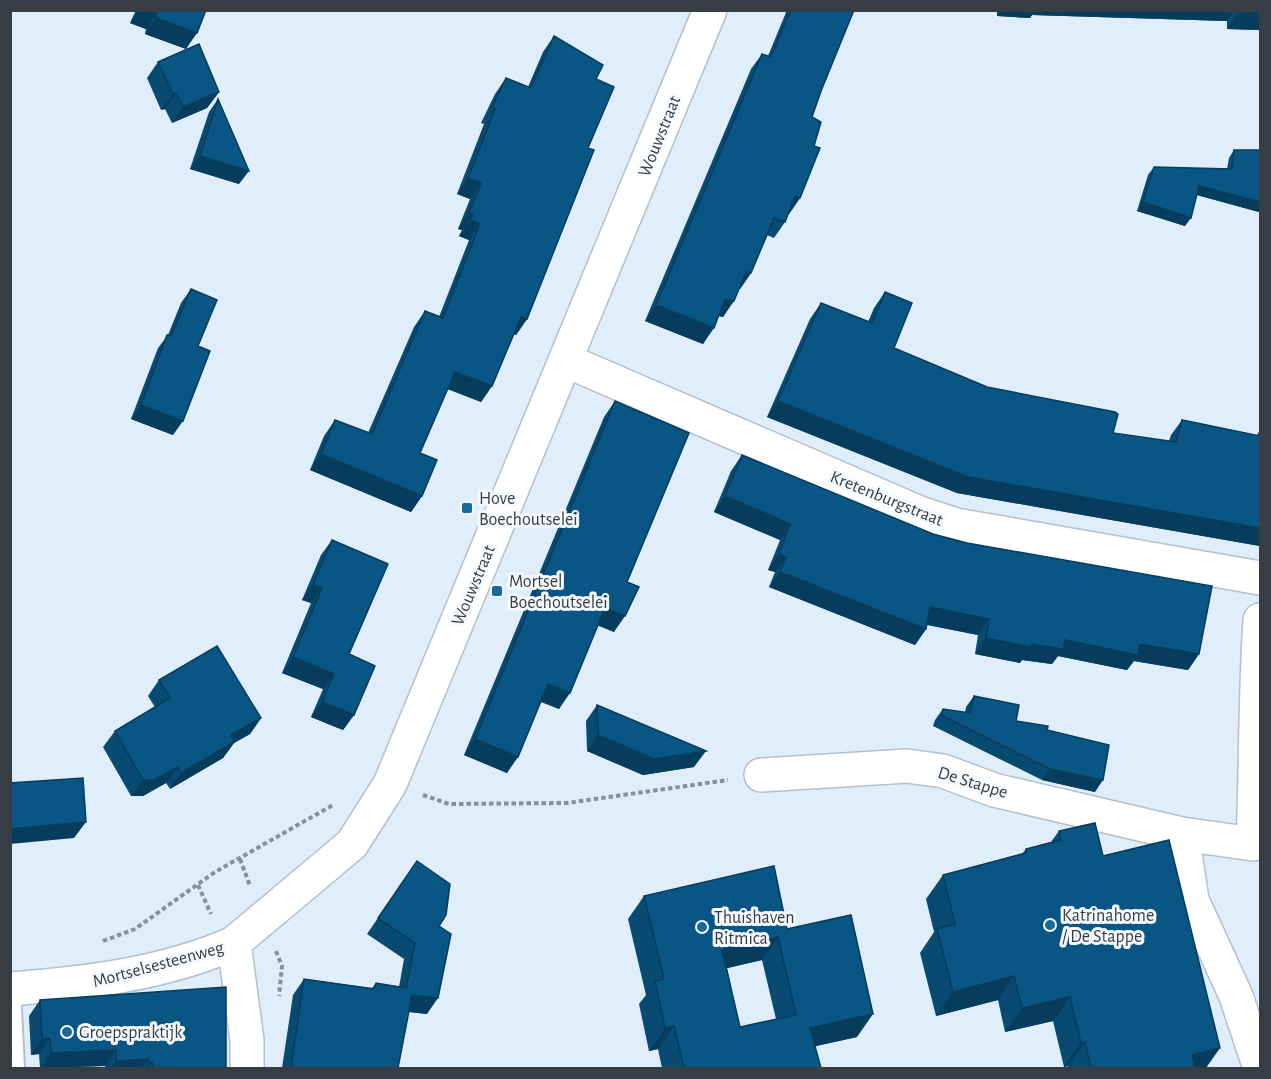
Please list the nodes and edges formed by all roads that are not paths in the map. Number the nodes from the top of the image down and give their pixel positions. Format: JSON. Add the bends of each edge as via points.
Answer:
{"nodes":[{"id":1,"x":710,"y":10,"type":"edge"},
{"id":2,"x":567,"y":361,"type":"junction"},
{"id":3,"x":1260,"y":578,"type":"edge"},
{"id":4,"x":1260,"y":620,"type":"edge"},
{"id":5,"x":761,"y":775,"type":"road end"},
{"id":6,"x":1182,"y":834,"type":"junction"},
{"id":7,"x":234,"y":943,"type":"junction"},
{"id":8,"x":11,"y":989,"type":"edge"},
{"id":9,"x":16,"y":1068,"type":"edge"},
{"id":10,"x":247,"y":1068,"type":"edge"},
{"id":11,"x":1260,"y":1068,"type":"edge"}],
"edges":[{"from":1,"to":2,"type":"street","name":"Wouwstraat"},
{"from":2,"to":3,"type":"street","name":"Kretenburgstraat","via":[[911,510],[956,525]]},
{"from":2,"to":7,"type":"street","name":"Wouwstraat","via":[[390,784],[352,844]]},
{"from":4,"to":6,"type":"street","name":"De Stappe","via":[[1253,844]]},
{"from":5,"to":6,"type":"street","name":"De Stappe","via":[[907,766],[943,771],[993,790]]},
{"from":6,"to":11,"type":"street","via":[[1192,900],[1236,996]]},
{"from":7,"to":8,"type":"street","name":"Mortselsesteenweg","via":[[137,973],[86,983]]},
{"from":7,"to":10,"type":"street"},
{"from":8,"to":9,"type":"lane"}]}
